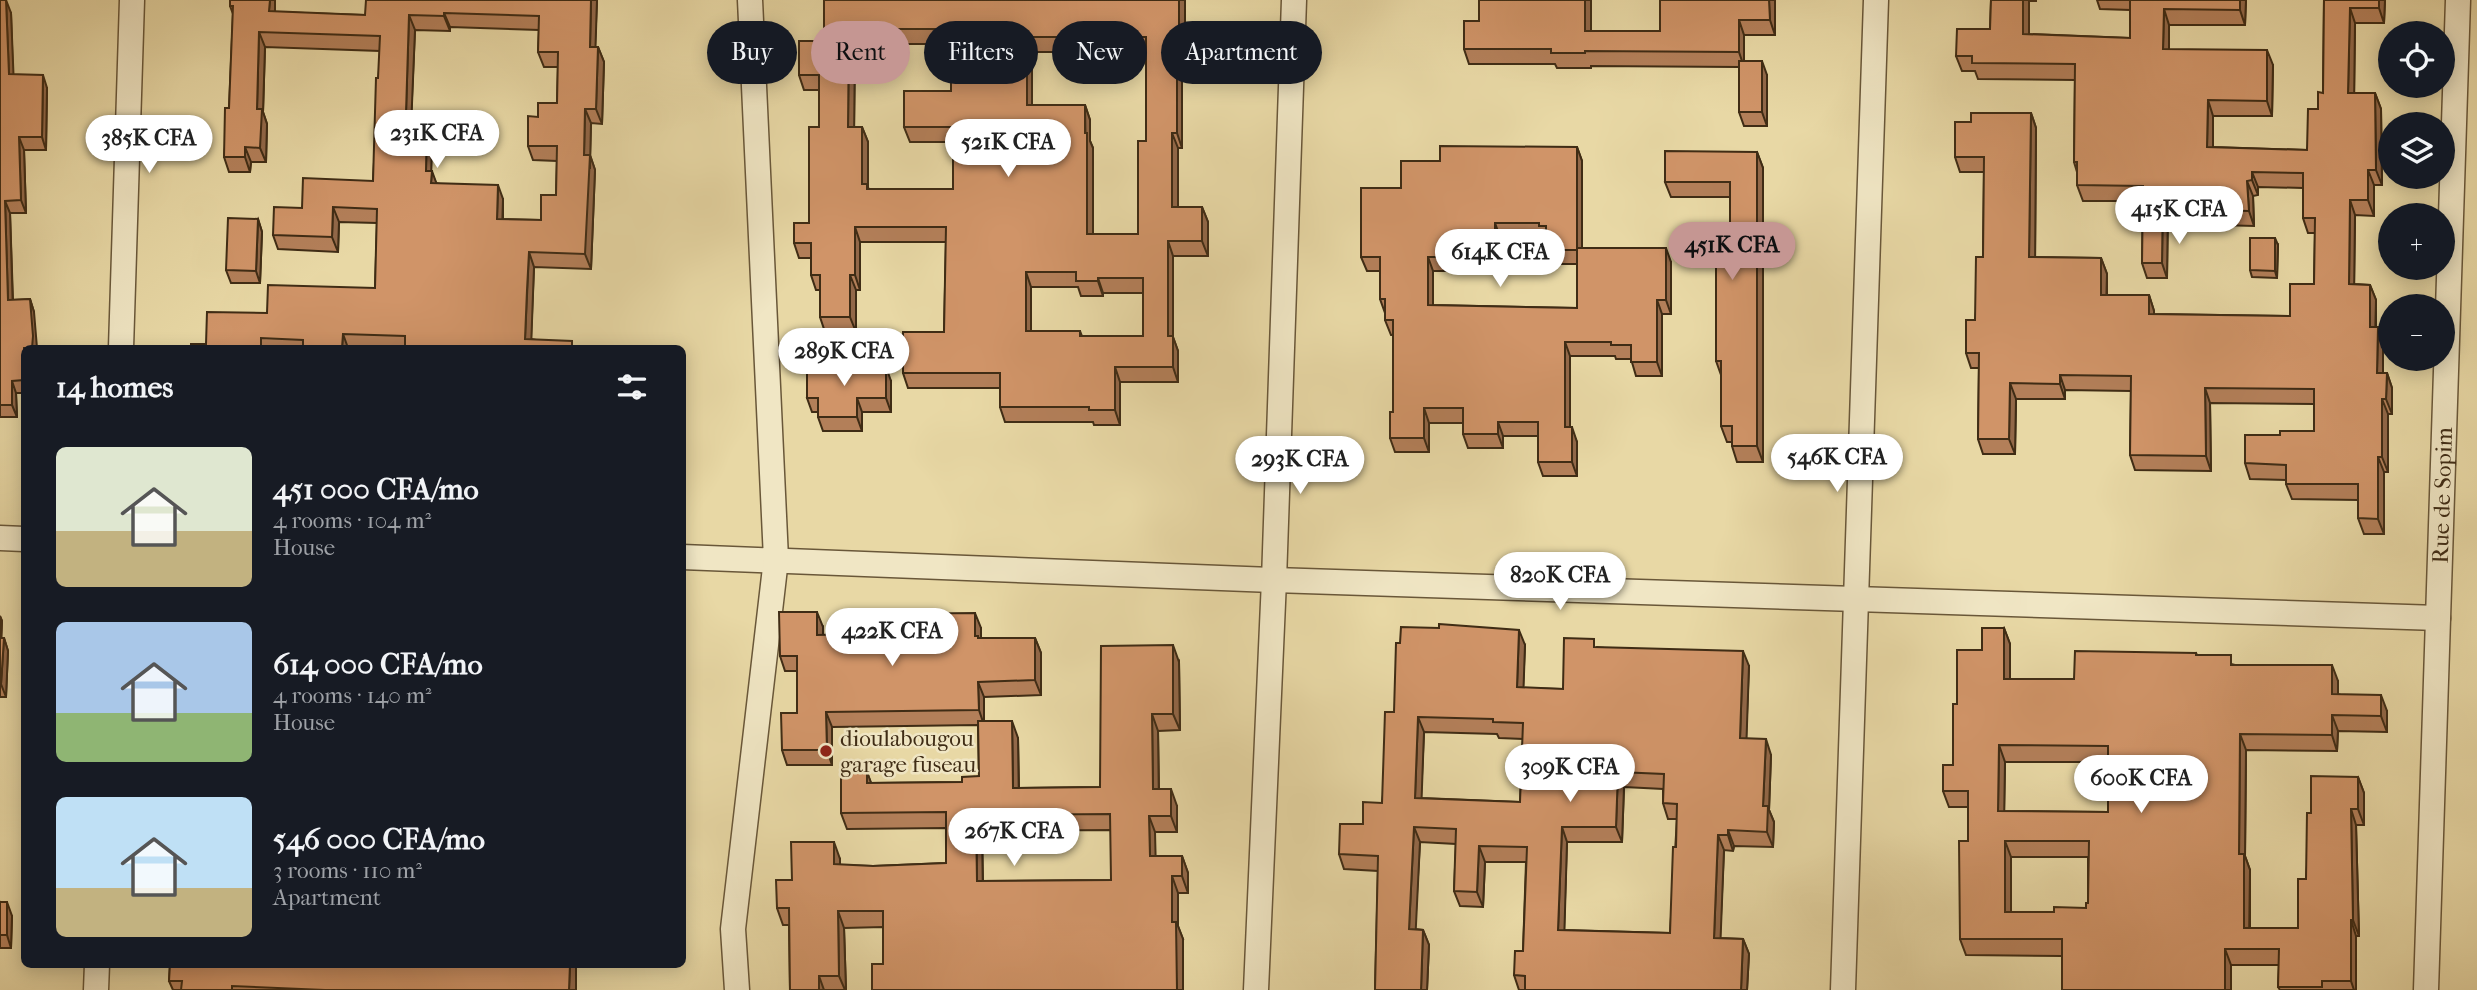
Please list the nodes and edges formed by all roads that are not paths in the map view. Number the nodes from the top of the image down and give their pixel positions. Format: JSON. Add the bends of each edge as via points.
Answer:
{"nodes":[{"id":1,"x":132,"y":0,"type":"edge"},
{"id":2,"x":750,"y":0,"type":"edge"},
{"id":3,"x":1294,"y":0,"type":"edge"},
{"id":4,"x":1876,"y":0,"type":"edge"},
{"id":5,"x":2458,"y":0,"type":"edge"},
{"id":6,"x":121,"y":345,"type":"edge"},
{"id":7,"x":0,"y":538,"type":"edge"},
{"id":8,"x":21,"y":539,"type":"edge"},
{"id":9,"x":686,"y":557,"type":"edge"},
{"id":10,"x":775,"y":559,"type":"junction"},
{"id":11,"x":1274,"y":580,"type":"junction"},
{"id":12,"x":1857,"y":599,"type":"junction"},
{"id":13,"x":2438,"y":618,"type":"junction"},
{"id":14,"x":97,"y":968,"type":"edge"},
{"id":15,"x":96,"y":990,"type":"edge"},
{"id":16,"x":737,"y":990,"type":"edge"},
{"id":17,"x":1256,"y":990,"type":"edge"},
{"id":18,"x":1843,"y":990,"type":"edge"},
{"id":19,"x":2426,"y":990,"type":"edge"}],
"edges":[{"from":1,"to":6,"type":"street"},
{"from":2,"to":10,"type":"street"},
{"from":3,"to":11,"type":"street"},
{"from":4,"to":12,"type":"street"},
{"from":5,"to":13,"type":"street","name":"Rue de Sopim"},
{"from":7,"to":8,"type":"street"},
{"from":9,"to":10,"type":"street"},
{"from":10,"to":11,"type":"street"},
{"from":10,"to":16,"type":"street","via":[[733,929]]},
{"from":11,"to":12,"type":"street"},
{"from":11,"to":17,"type":"street"},
{"from":12,"to":13,"type":"street"},
{"from":12,"to":18,"type":"street"},
{"from":13,"to":19,"type":"street","name":"Rue de Sopim"},
{"from":14,"to":15,"type":"street"}]}
